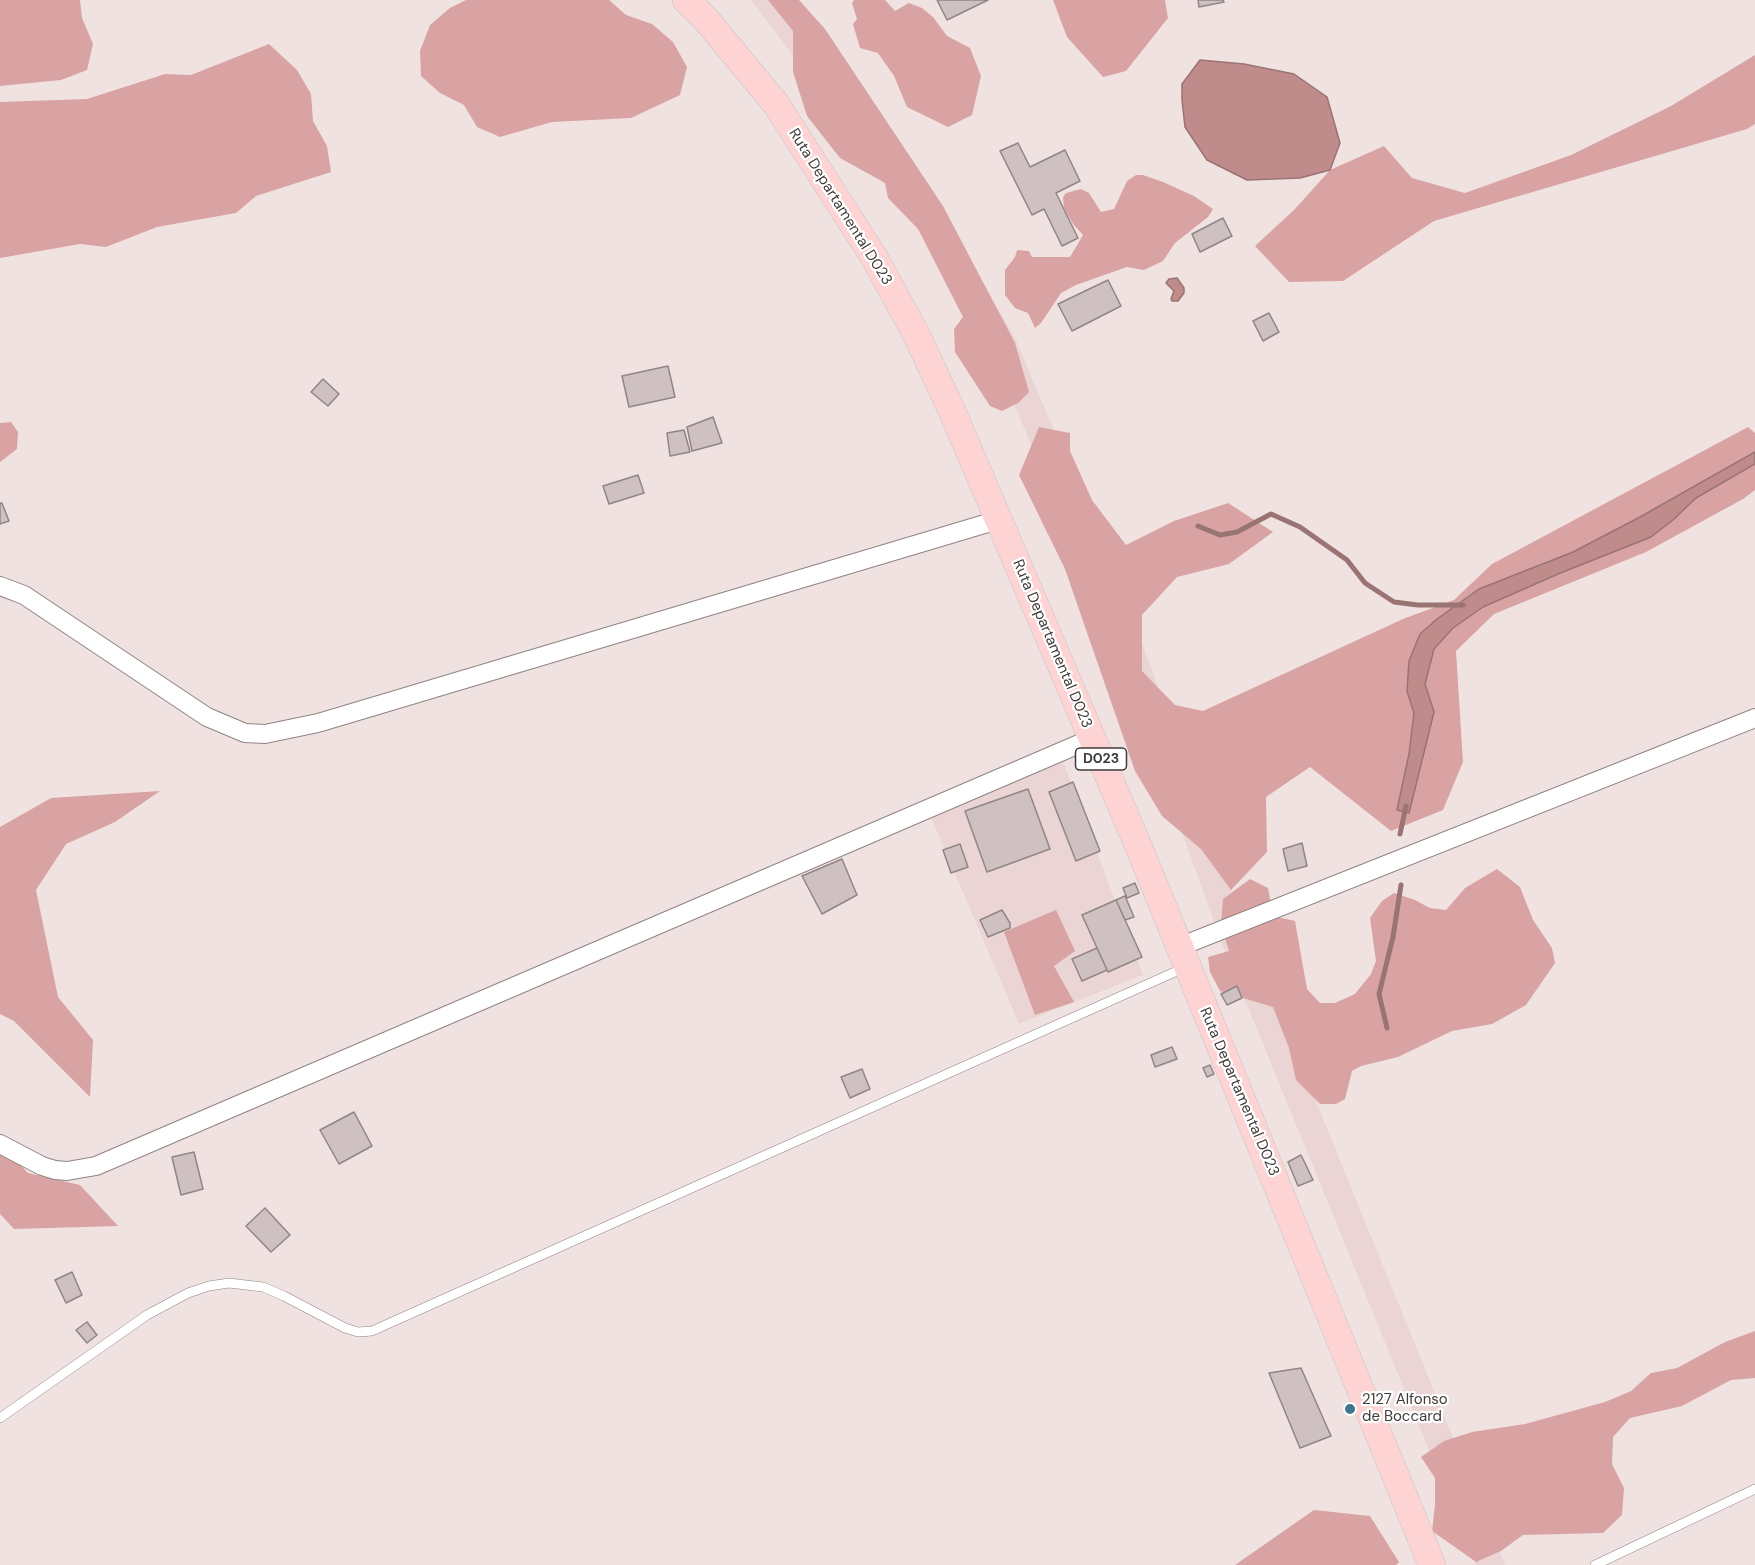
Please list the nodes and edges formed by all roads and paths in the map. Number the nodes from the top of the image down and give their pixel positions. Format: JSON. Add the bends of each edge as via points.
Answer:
{"nodes":[{"id":1,"x":686,"y":0,"type":"edge"},
{"id":2,"x":998,"y":520,"type":"junction"},
{"id":3,"x":0,"y":586,"type":"edge"},
{"id":4,"x":1755,"y":718,"type":"edge"},
{"id":5,"x":1093,"y":738,"type":"junction"},
{"id":6,"x":1182,"y":957,"type":"junction"},
{"id":7,"x":0,"y":1144,"type":"edge"},
{"id":8,"x":0,"y":1418,"type":"edge"},
{"id":9,"x":1755,"y":1489,"type":"edge"},
{"id":10,"x":1432,"y":1565,"type":"edge"},
{"id":11,"x":1595,"y":1565,"type":"edge"}],
"edges":[{"from":1,"to":2,"type":"main road","name":"Ruta Departamental D023","number":"D023","via":[[776,104],[874,257],[916,334]]},
{"from":2,"to":3,"type":"street","via":[[318,723],[265,734],[245,733],[207,717],[24,596]]},
{"from":2,"to":5,"type":"main road","name":"Ruta Departamental D023","number":"D023"},
{"from":4,"to":6,"type":"street"},
{"from":5,"to":6,"type":"main road","name":"Ruta Departamental D023","number":"D023"},
{"from":5,"to":7,"type":"street","via":[[96,1166],[56,1170]]},
{"from":6,"to":8,"type":"lane","via":[[372,1331],[345,1328],[263,1287],[229,1283],[209,1286],[147,1315]]},
{"from":6,"to":10,"type":"main road","name":"Ruta Departamental D023","number":"D023"},
{"from":9,"to":11,"type":"lane"}]}
